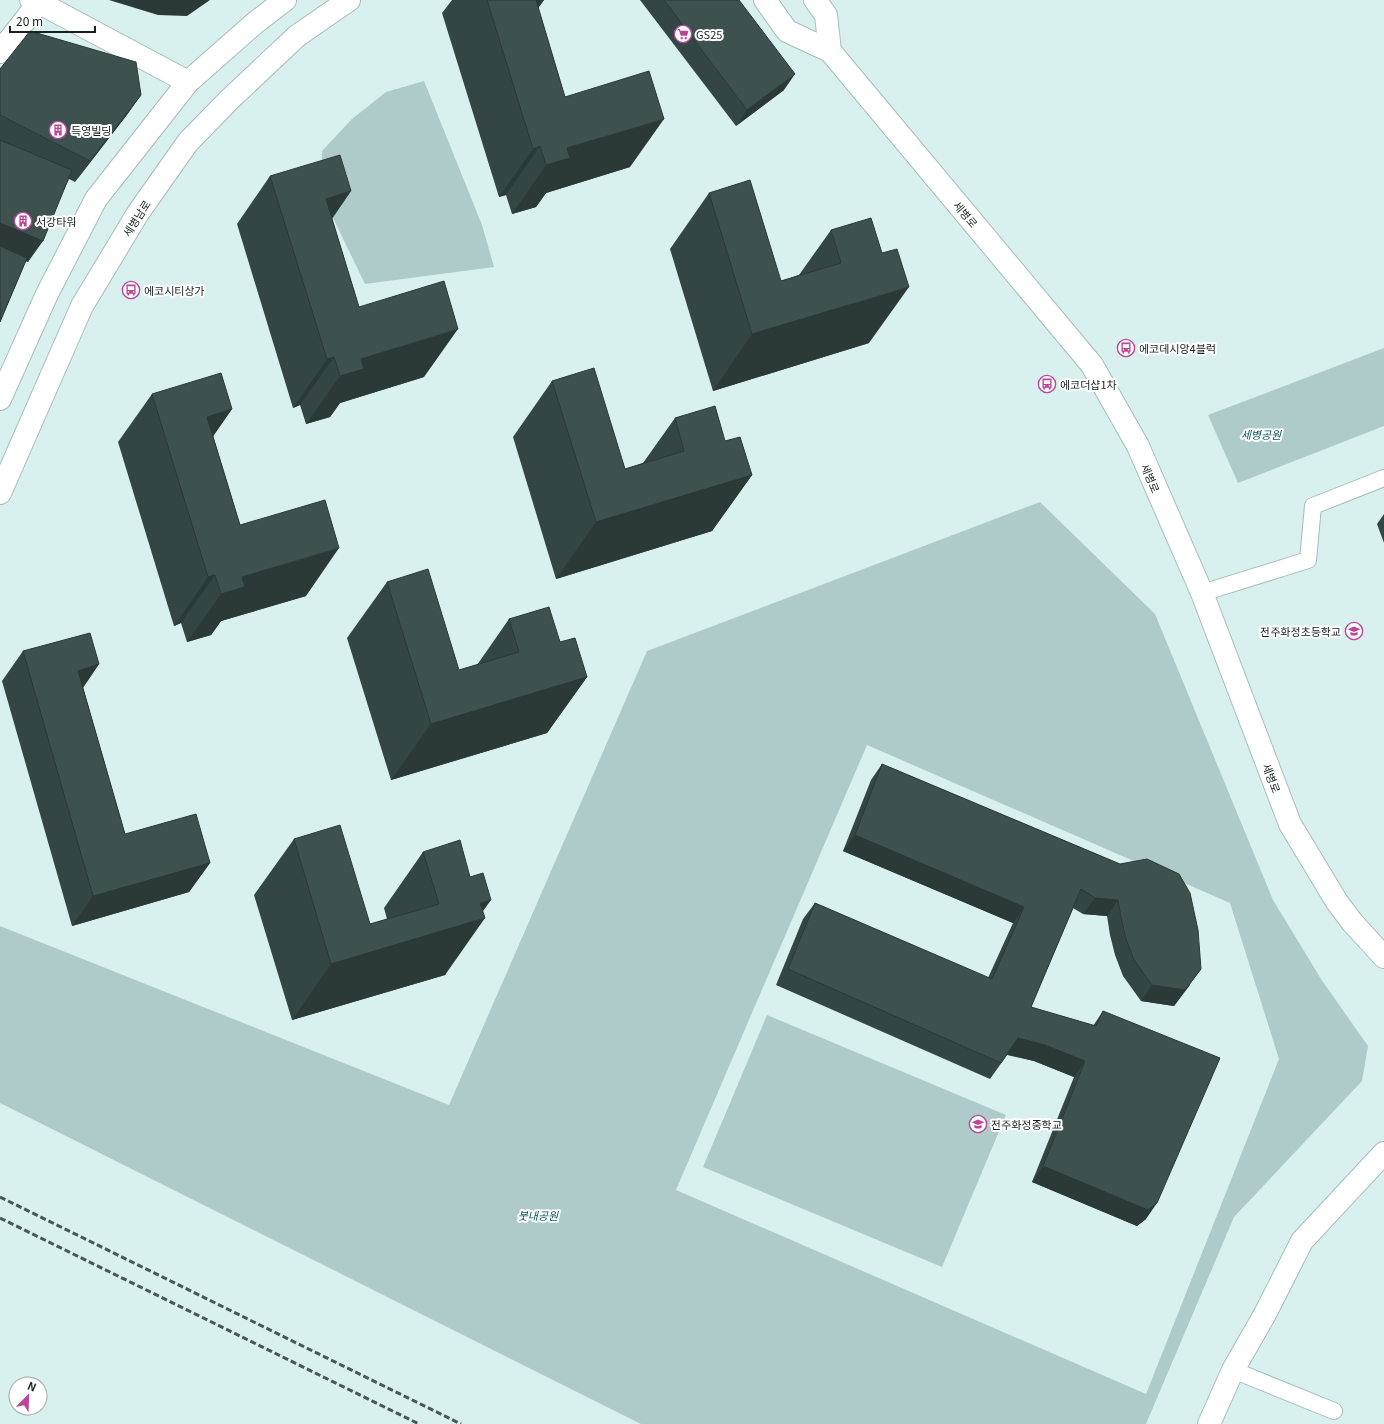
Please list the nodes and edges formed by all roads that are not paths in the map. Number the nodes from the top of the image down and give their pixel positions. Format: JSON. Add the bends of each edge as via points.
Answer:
{"nodes":[{"id":1,"x":285,"y":0,"type":"edge"},
{"id":2,"x":349,"y":0,"type":"edge"},
{"id":3,"x":765,"y":0,"type":"edge"},
{"id":4,"x":814,"y":0,"type":"edge"},
{"id":5,"x":37,"y":1,"type":"edge"},
{"id":6,"x":830,"y":51,"type":"junction"},
{"id":7,"x":0,"y":52,"type":"edge"},
{"id":8,"x":188,"y":82,"type":"junction"},
{"id":9,"x":0,"y":399,"type":"edge"},
{"id":10,"x":5,"y":468,"type":"edge"},
{"id":11,"x":1384,"y":478,"type":"edge"},
{"id":12,"x":0,"y":493,"type":"edge"},
{"id":13,"x":1202,"y":593,"type":"junction"},
{"id":14,"x":1384,"y":957,"type":"edge"},
{"id":15,"x":1384,"y":1153,"type":"edge"},
{"id":16,"x":1233,"y":1370,"type":"junction"},
{"id":17,"x":1334,"y":1411,"type":"dead end"},
{"id":18,"x":1209,"y":1424,"type":"edge"}],
"edges":[{"from":1,"to":8,"type":"street"},
{"from":2,"to":10,"type":"street","name":"세병남로","via":[[297,36],[188,142],[138,213],[82,306]]},
{"from":3,"to":6,"type":"street","name":"세병로","via":[[787,31]]},
{"from":4,"to":6,"type":"street","via":[[826,15]]},
{"from":5,"to":7,"type":"street"},
{"from":5,"to":8,"type":"street"},
{"from":6,"to":13,"type":"street","name":"세병로","via":[[1092,365],[1138,446]]},
{"from":8,"to":9,"type":"street","via":[[96,199],[47,294]]},
{"from":10,"to":12,"type":"street","name":"세병남로"},
{"from":11,"to":13,"type":"lane","via":[[1313,506],[1308,560]]},
{"from":13,"to":14,"type":"street","name":"세병로","via":[[1290,824],[1337,902]]},
{"from":15,"to":16,"type":"street","via":[[1302,1241]]},
{"from":16,"to":17,"type":"lane"},
{"from":16,"to":18,"type":"street"}]}
